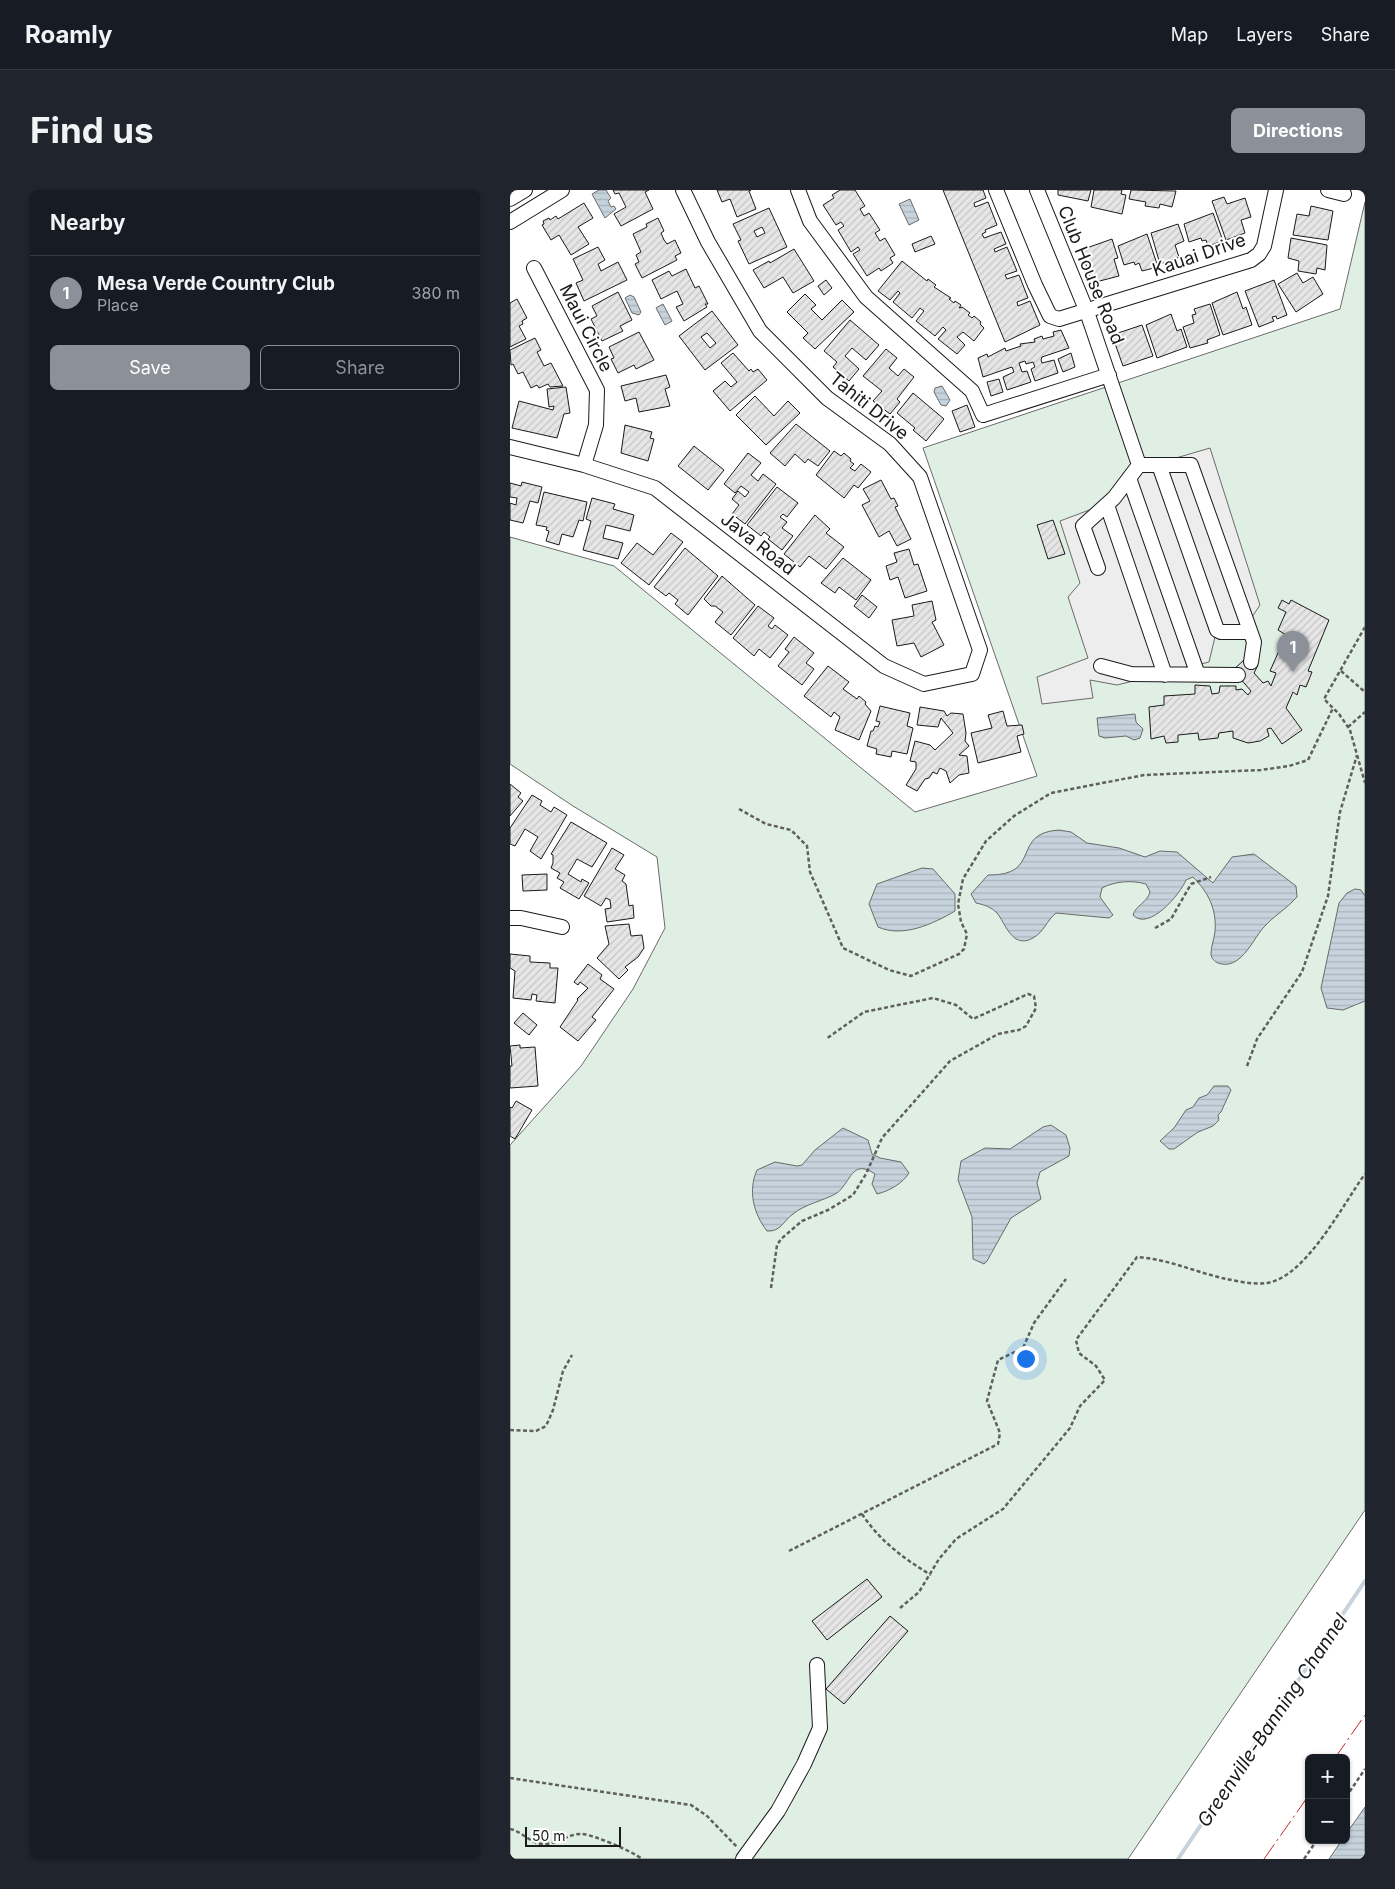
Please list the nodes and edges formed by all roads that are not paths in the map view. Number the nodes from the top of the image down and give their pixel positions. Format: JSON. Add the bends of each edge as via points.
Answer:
{"nodes":[{"id":1,"x":525,"y":190,"type":"edge"},
{"id":2,"x":562,"y":190,"type":"edge"},
{"id":3,"x":682,"y":190,"type":"edge"},
{"id":4,"x":798,"y":190,"type":"edge"},
{"id":5,"x":996,"y":190,"type":"edge"},
{"id":6,"x":1037,"y":190,"type":"edge"},
{"id":7,"x":1276,"y":190,"type":"edge"},
{"id":8,"x":1328,"y":190,"type":"edge"},
{"id":9,"x":1344,"y":194,"type":"dead end"},
{"id":10,"x":510,"y":199,"type":"edge"},
{"id":11,"x":510,"y":222,"type":"edge"},
{"id":12,"x":534,"y":268,"type":"dead end"},
{"id":13,"x":1087,"y":312,"type":"junction"},
{"id":14,"x":1109,"y":374,"type":"junction"},
{"id":15,"x":510,"y":447,"type":"edge"},
{"id":16,"x":584,"y":464,"type":"junction"},
{"id":17,"x":1139,"y":465,"type":"junction"},
{"id":18,"x":1159,"y":465,"type":"junction"},
{"id":19,"x":1129,"y":478,"type":"junction"},
{"id":20,"x":1107,"y":505,"type":"junction"},
{"id":21,"x":1098,"y":568,"type":"dead end"},
{"id":22,"x":1248,"y":626,"type":"junction"},
{"id":23,"x":1251,"y":662,"type":"tunnel mouth"},
{"id":24,"x":1101,"y":666,"type":"dead end"},
{"id":25,"x":972,"y":674,"type":"joint"},
{"id":26,"x":1165,"y":675,"type":"junction"},
{"id":27,"x":1198,"y":675,"type":"junction"},
{"id":28,"x":1238,"y":675,"type":"dead end"},
{"id":29,"x":510,"y":918,"type":"edge"},
{"id":30,"x":562,"y":928,"type":"dead end"},
{"id":31,"x":817,"y":1665,"type":"dead end"},
{"id":32,"x":744,"y":1857,"type":"edge"}],
"edges":[{"from":1,"to":10,"type":"street"},
{"from":2,"to":11,"type":"street"},
{"from":3,"to":25,"type":"street","name":"Tahiti Drive","via":[[760,331],[827,398],[890,444],[920,477],[980,650]]},
{"from":4,"to":14,"type":"street","via":[[810,221],[866,297],[972,391],[983,415]]},
{"from":5,"to":13,"type":"street","name":"Kauai Drive","via":[[1050,316],[1059,319]]},
{"from":6,"to":13,"type":"street","name":"Club House Road"},
{"from":7,"to":13,"type":"street","name":"Kauai Drive","via":[[1264,246],[1260,254],[1251,260]]},
{"from":8,"to":9,"type":"street"},
{"from":12,"to":16,"type":"street","name":"Maui Circle","via":[[597,390],[596,424]]},
{"from":13,"to":14,"type":"street","name":"Club House Road"},
{"from":14,"to":17,"type":"street","name":"Club House Road"},
{"from":15,"to":16,"type":"street","name":"Java Road"},
{"from":16,"to":25,"type":"street","name":"Java Road","via":[[655,488],[884,666],[924,684]]},
{"from":17,"to":18,"type":"street"},
{"from":17,"to":19,"type":"street"},
{"from":18,"to":22,"type":"street","via":[[1191,465]]},
{"from":18,"to":22,"type":"street","via":[[1217,630]]},
{"from":19,"to":20,"type":"street"},
{"from":19,"to":27,"type":"street"},
{"from":20,"to":21,"type":"street","via":[[1083,526]]},
{"from":20,"to":26,"type":"street"},
{"from":22,"to":23,"type":"street","via":[[1254,642]]},
{"from":24,"to":26,"type":"street","via":[[1131,674]]},
{"from":26,"to":27,"type":"street"},
{"from":27,"to":28,"type":"street"},
{"from":29,"to":30,"type":"street"},
{"from":31,"to":32,"type":"street","via":[[820,1728],[778,1811]]}]}
